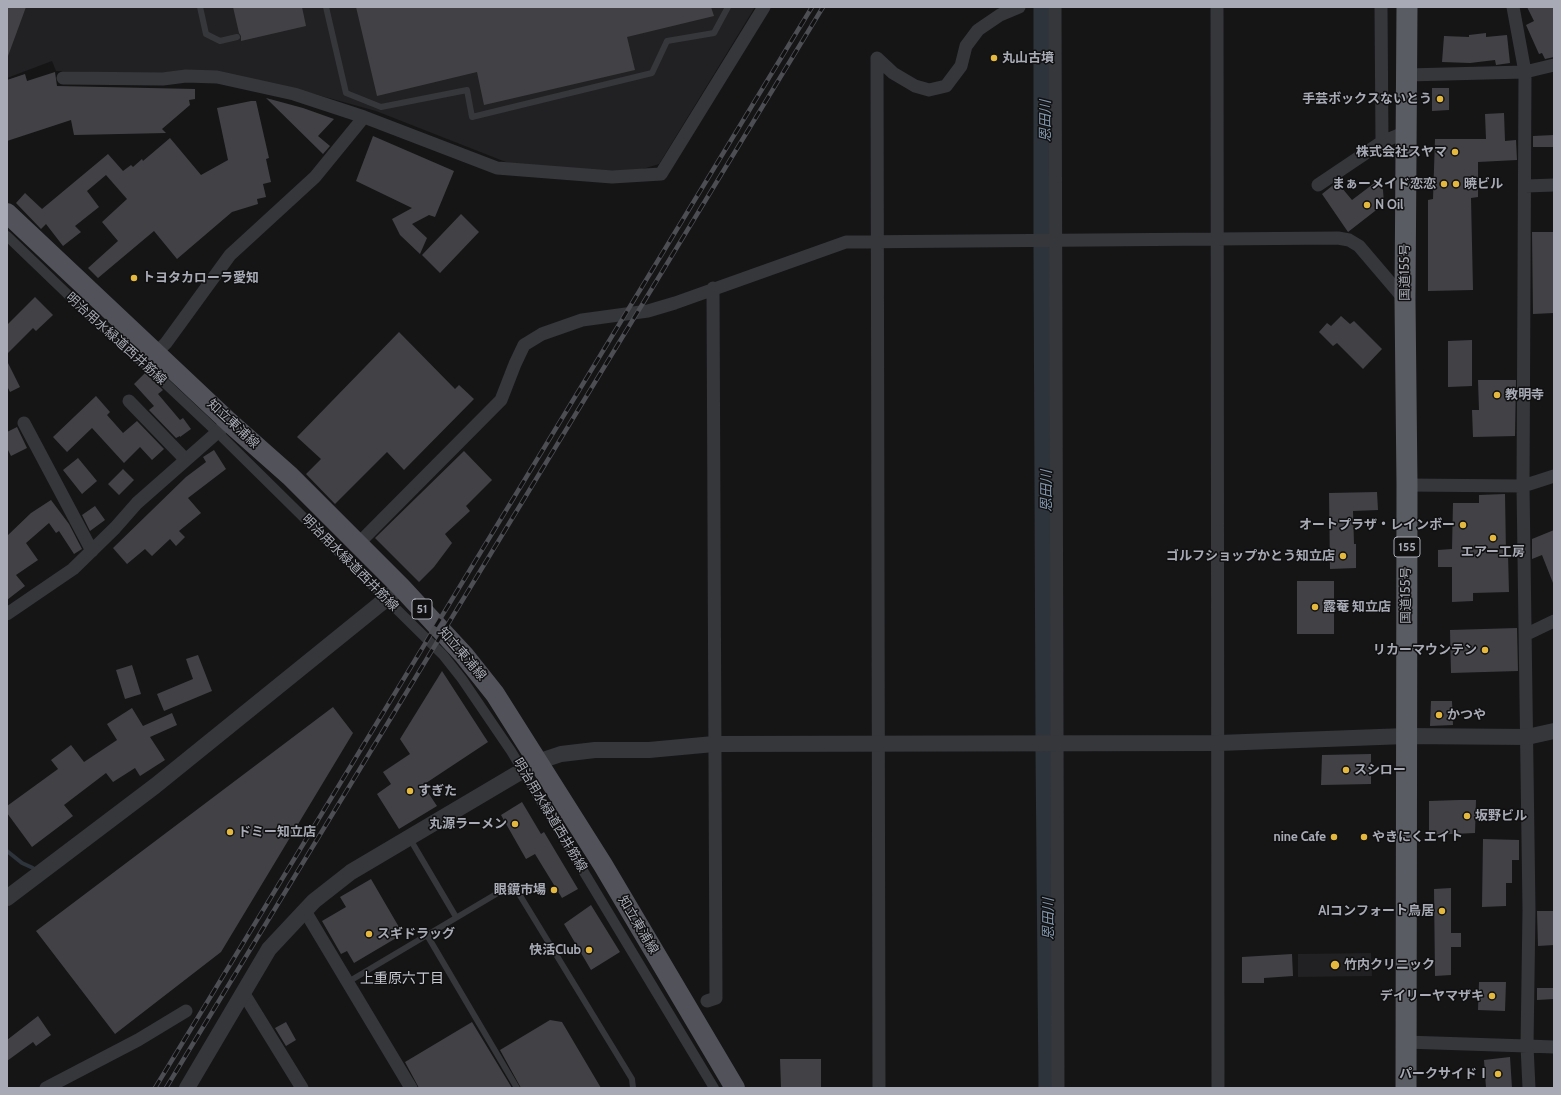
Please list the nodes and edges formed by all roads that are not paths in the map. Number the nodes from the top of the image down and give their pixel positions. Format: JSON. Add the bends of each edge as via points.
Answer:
{"nodes":[{"id":1,"x":200,"y":7,"type":"edge"},
{"id":2,"x":326,"y":7,"type":"edge"},
{"id":3,"x":728,"y":7,"type":"edge"},
{"id":4,"x":764,"y":7,"type":"edge"},
{"id":5,"x":1018,"y":7,"type":"edge"},
{"id":6,"x":1055,"y":7,"type":"edge"},
{"id":7,"x":1217,"y":7,"type":"edge"},
{"id":8,"x":1381,"y":7,"type":"edge"},
{"id":9,"x":1407,"y":7,"type":"edge"},
{"id":10,"x":1513,"y":7,"type":"edge"},
{"id":11,"x":237,"y":37,"type":"dead end"},
{"id":12,"x":1554,"y":65,"type":"edge"},
{"id":13,"x":1525,"y":72,"type":"junction"},
{"id":14,"x":1407,"y":75,"type":"junction"},
{"id":15,"x":63,"y":78,"type":"dead end"},
{"id":16,"x":364,"y":117,"type":"junction"},
{"id":17,"x":1406,"y":132,"type":"junction"},
{"id":18,"x":1382,"y":142,"type":"junction"},
{"id":19,"x":1318,"y":185,"type":"dead end"},
{"id":20,"x":1554,"y":185,"type":"edge"},
{"id":21,"x":1526,"y":186,"type":"junction"},
{"id":22,"x":7,"y":213,"type":"edge"},
{"id":23,"x":7,"y":236,"type":"edge"},
{"id":24,"x":1216,"y":239,"type":"junction"},
{"id":25,"x":1054,"y":241,"type":"junction"},
{"id":26,"x":877,"y":242,"type":"junction"},
{"id":27,"x":713,"y":288,"type":"junction"},
{"id":28,"x":1405,"y":300,"type":"junction"},
{"id":29,"x":157,"y":352,"type":"junction"},
{"id":30,"x":129,"y":401,"type":"dead end"},
{"id":31,"x":24,"y":423,"type":"dead end"},
{"id":32,"x":223,"y":427,"type":"junction"},
{"id":33,"x":186,"y":460,"type":"junction"},
{"id":34,"x":1554,"y":476,"type":"edge"},
{"id":35,"x":1407,"y":485,"type":"junction"},
{"id":36,"x":1523,"y":486,"type":"junction"},
{"id":37,"x":358,"y":544,"type":"junction"},
{"id":38,"x":92,"y":551,"type":"junction"},
{"id":39,"x":401,"y":587,"type":"junction"},
{"id":40,"x":386,"y":599,"type":"junction"},
{"id":41,"x":7,"y":614,"type":"edge"},
{"id":42,"x":1554,"y":621,"type":"edge"},
{"id":43,"x":1527,"y":634,"type":"junction"},
{"id":44,"x":1554,"y":731,"type":"edge"},
{"id":45,"x":1406,"y":736,"type":"junction"},
{"id":46,"x":1527,"y":737,"type":"junction"},
{"id":47,"x":1218,"y":743,"type":"junction"},
{"id":48,"x":714,"y":744,"type":"junction"},
{"id":49,"x":879,"y":744,"type":"junction"},
{"id":50,"x":1056,"y":744,"type":"junction"},
{"id":51,"x":530,"y":767,"type":"junction"},
{"id":52,"x":410,"y":839,"type":"junction"},
{"id":53,"x":7,"y":898,"type":"edge"},
{"id":54,"x":305,"y":911,"type":"junction"},
{"id":55,"x":456,"y":917,"type":"junction"},
{"id":56,"x":427,"y":935,"type":"junction"},
{"id":57,"x":348,"y":982,"type":"junction"},
{"id":58,"x":244,"y":994,"type":"junction"},
{"id":59,"x":707,"y":1001,"type":"dead end"},
{"id":60,"x":186,"y":1011,"type":"dead end"},
{"id":61,"x":1405,"y":1042,"type":"junction"},
{"id":62,"x":1527,"y":1046,"type":"junction"},
{"id":63,"x":1554,"y":1047,"type":"edge"},
{"id":64,"x":46,"y":1088,"type":"edge"},
{"id":65,"x":187,"y":1088,"type":"edge"},
{"id":66,"x":302,"y":1088,"type":"edge"},
{"id":67,"x":411,"y":1088,"type":"edge"},
{"id":68,"x":517,"y":1088,"type":"edge"},
{"id":69,"x":633,"y":1088,"type":"edge"},
{"id":70,"x":714,"y":1088,"type":"edge"},
{"id":71,"x":735,"y":1088,"type":"edge"},
{"id":72,"x":879,"y":1088,"type":"edge"},
{"id":73,"x":1058,"y":1088,"type":"edge"},
{"id":74,"x":1218,"y":1088,"type":"edge"},
{"id":75,"x":1406,"y":1088,"type":"edge"},
{"id":76,"x":1529,"y":1088,"type":"edge"}],
"edges":[{"from":1,"to":11,"type":"lane","via":[[206,34],[220,41]]},
{"from":2,"to":3,"type":"lane","via":[[346,93],[381,108],[467,90],[472,117],[652,73],[667,41],[714,33]]},
{"from":4,"to":16,"type":"street","via":[[661,174],[612,177],[497,168]]},
{"from":5,"to":26,"type":"street","via":[[1000,15],[978,30],[966,46],[961,66],[946,86],[929,90],[915,86],[893,73],[877,58]]},
{"from":6,"to":25,"type":"street"},
{"from":7,"to":24,"type":"street"},
{"from":8,"to":18,"type":"street"},
{"from":9,"to":14,"type":"highway","name":"国道155号","number":"155"},
{"from":10,"to":13,"type":"street"},
{"from":12,"to":13,"type":"street"},
{"from":13,"to":14,"type":"street"},
{"from":13,"to":21,"type":"street"},
{"from":14,"to":17,"type":"highway","name":"国道155号","number":"155"},
{"from":15,"to":16,"type":"street","via":[[217,77],[294,94]]},
{"from":16,"to":29,"type":"street","via":[[315,177],[230,255]]},
{"from":17,"to":18,"type":"street"},
{"from":17,"to":28,"type":"highway","name":"国道155号","number":"155"},
{"from":18,"to":19,"type":"street"},
{"from":20,"to":21,"type":"street"},
{"from":21,"to":36,"type":"street"},
{"from":22,"to":29,"type":"main road","name":"知立東浦線","number":"51"},
{"from":23,"to":32,"type":"street","name":"明治用水緑道西井筋線","via":[[149,368]]},
{"from":24,"to":25,"type":"street"},
{"from":24,"to":28,"type":"street","via":[[1349,240],[1359,246]]},
{"from":24,"to":47,"type":"street"},
{"from":25,"to":26,"type":"street"},
{"from":25,"to":50,"type":"street"},
{"from":26,"to":27,"type":"street","via":[[846,242]]},
{"from":26,"to":49,"type":"street"},
{"from":27,"to":37,"type":"street","via":[[648,311],[582,320],[542,334],[524,345],[501,400]]},
{"from":27,"to":48,"type":"street"},
{"from":28,"to":35,"type":"highway","name":"国道155号","number":"155"},
{"from":29,"to":32,"type":"main road","name":"知立東浦線","number":"51"},
{"from":30,"to":33,"type":"street"},
{"from":31,"to":38,"type":"street"},
{"from":32,"to":33,"type":"street"},
{"from":32,"to":37,"type":"main road","name":"知立東浦線","number":"51","via":[[290,476]]},
{"from":32,"to":40,"type":"street","name":"明治用水緑道西井筋線"},
{"from":33,"to":38,"type":"street","via":[[137,503]]},
{"from":34,"to":36,"type":"street"},
{"from":35,"to":36,"type":"street"},
{"from":35,"to":45,"type":"highway","name":"国道155号","number":"155"},
{"from":36,"to":43,"type":"street"},
{"from":37,"to":39,"type":"main road","name":"知立東浦線","number":"51"},
{"from":38,"to":41,"type":"street","via":[[73,569]]},
{"from":39,"to":40,"type":"street"},
{"from":39,"to":51,"type":"main road","name":"知立東浦線","number":"51","via":[[464,655],[495,694]]},
{"from":40,"to":51,"type":"street","name":"明治用水緑道西井筋線","via":[[443,655]]},
{"from":40,"to":53,"type":"street","via":[[155,786]]},
{"from":42,"to":43,"type":"street"},
{"from":43,"to":46,"type":"street"},
{"from":44,"to":46,"type":"street"},
{"from":45,"to":46,"type":"street"},
{"from":45,"to":47,"type":"street"},
{"from":45,"to":61,"type":"highway","name":"国道155号","number":"155"},
{"from":46,"to":62,"type":"street"},
{"from":47,"to":50,"type":"street"},
{"from":47,"to":74,"type":"street"},
{"from":48,"to":49,"type":"street"},
{"from":48,"to":51,"type":"street","via":[[561,754]]},
{"from":48,"to":59,"type":"street","via":[[716,998]]},
{"from":49,"to":50,"type":"street"},
{"from":49,"to":72,"type":"street"},
{"from":50,"to":73,"type":"street"},
{"from":51,"to":52,"type":"street"},
{"from":51,"to":70,"type":"street","name":"明治用水緑道西井筋線"},
{"from":51,"to":71,"type":"main road","name":"知立東浦線","number":"51","via":[[607,872]]},
{"from":52,"to":54,"type":"street","via":[[351,872]]},
{"from":52,"to":55,"type":"lane"},
{"from":54,"to":57,"type":"street"},
{"from":54,"to":58,"type":"street","via":[[270,949]]},
{"from":55,"to":56,"type":"lane"},
{"from":55,"to":69,"type":"lane","via":[[513,884],[632,1079]]},
{"from":56,"to":57,"type":"lane"},
{"from":56,"to":68,"type":"lane"},
{"from":57,"to":67,"type":"street"},
{"from":58,"to":65,"type":"street"},
{"from":58,"to":66,"type":"street"},
{"from":60,"to":64,"type":"street","via":[[138,1040]]},
{"from":61,"to":62,"type":"street"},
{"from":61,"to":75,"type":"highway","name":"国道155号","number":"155"},
{"from":62,"to":63,"type":"street"},
{"from":62,"to":76,"type":"street"}]}
